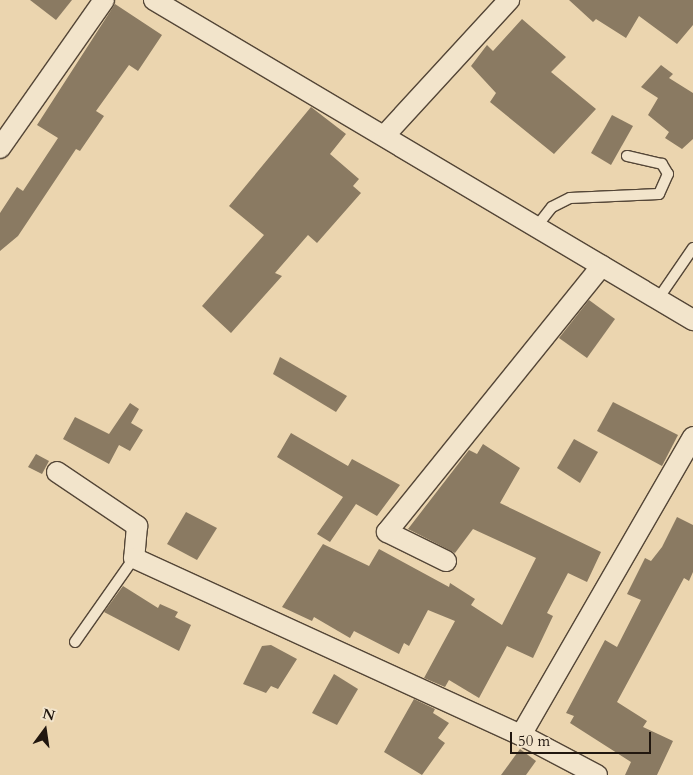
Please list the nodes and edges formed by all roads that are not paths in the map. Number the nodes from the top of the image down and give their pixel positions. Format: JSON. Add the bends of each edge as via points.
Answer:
{"nodes":[{"id":1,"x":104,"y":0,"type":"edge"},
{"id":2,"x":154,"y":0,"type":"edge"},
{"id":3,"x":509,"y":0,"type":"edge"},
{"id":4,"x":384,"y":136,"type":"junction"},
{"id":5,"x":0,"y":148,"type":"edge"},
{"id":6,"x":627,"y":156,"type":"dead end"},
{"id":7,"x":537,"y":226,"type":"junction"},
{"id":8,"x":693,"y":248,"type":"edge"},
{"id":9,"x":602,"y":266,"type":"junction"},
{"id":10,"x":658,"y":299,"type":"junction"},
{"id":11,"x":693,"y":320,"type":"edge"},
{"id":12,"x":693,"y":437,"type":"edge"},
{"id":13,"x":57,"y":472,"type":"dead end"},
{"id":14,"x":134,"y":558,"type":"junction"},
{"id":15,"x":446,"y":562,"type":"dead end"},
{"id":16,"x":75,"y":642,"type":"dead end"},
{"id":17,"x":522,"y":735,"type":"junction"},
{"id":18,"x":597,"y":775,"type":"edge"}],
"edges":[{"from":1,"to":5,"type":"street"},
{"from":2,"to":4,"type":"street"},
{"from":3,"to":4,"type":"street"},
{"from":4,"to":7,"type":"street"},
{"from":6,"to":7,"type":"lane","via":[[662,164],[668,174],[659,194],[570,198],[552,207]]},
{"from":7,"to":9,"type":"street"},
{"from":8,"to":10,"type":"lane"},
{"from":9,"to":10,"type":"street"},
{"from":9,"to":15,"type":"street","via":[[387,532]]},
{"from":10,"to":11,"type":"street"},
{"from":12,"to":17,"type":"street"},
{"from":13,"to":14,"type":"street","via":[[137,526]]},
{"from":14,"to":16,"type":"lane"},
{"from":14,"to":17,"type":"street"},
{"from":17,"to":18,"type":"street"}]}
